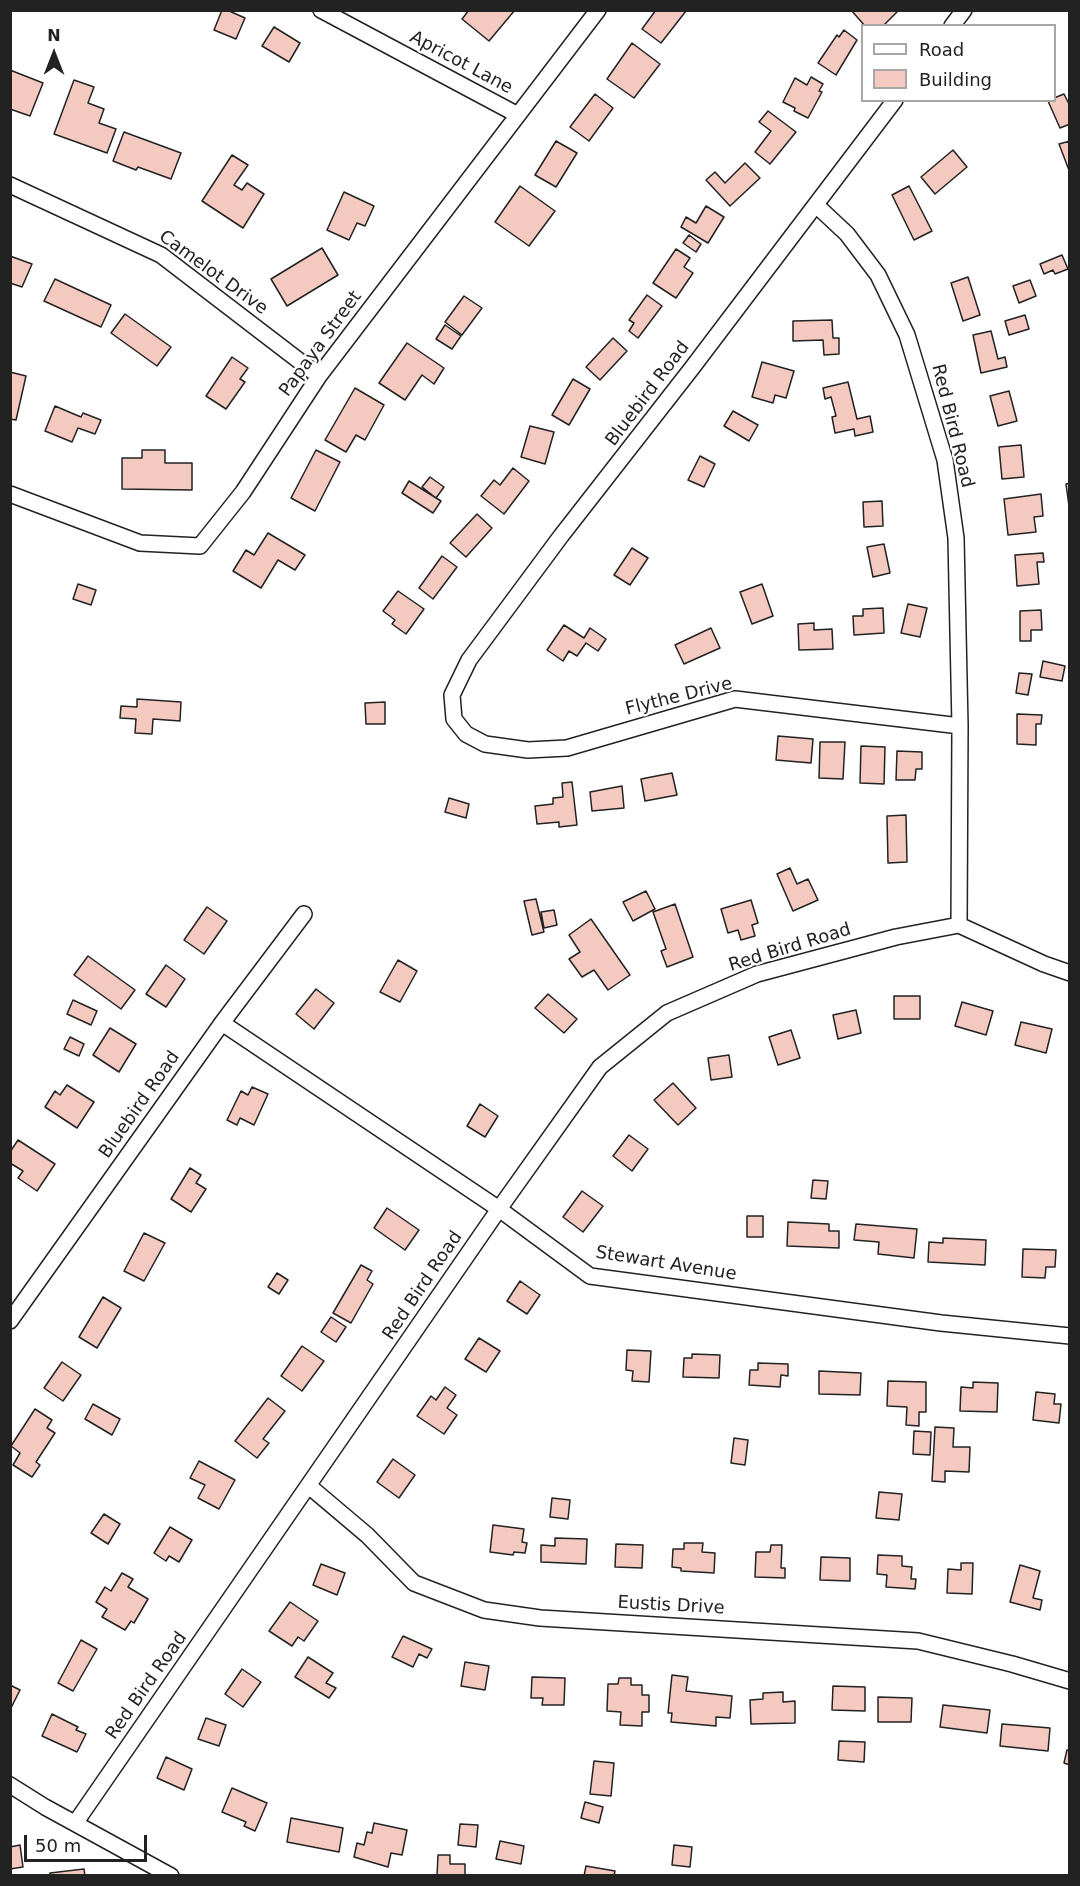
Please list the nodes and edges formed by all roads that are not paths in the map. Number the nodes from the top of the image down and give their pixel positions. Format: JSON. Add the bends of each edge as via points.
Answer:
{"nodes":[{"id":1,"x":321,"y":10,"type":"edge"},
{"id":2,"x":598,"y":10,"type":"edge"},
{"id":3,"x":964,"y":10,"type":"edge"},
{"id":4,"x":954,"y":24,"type":"edge"},
{"id":5,"x":893,"y":102,"type":"edge"},
{"id":6,"x":518,"y":115,"type":"junction"},
{"id":7,"x":10,"y":185,"type":"edge"},
{"id":8,"x":816,"y":205,"type":"junction"},
{"id":9,"x":319,"y":376,"type":"junction"},
{"id":10,"x":10,"y":494,"type":"edge"},
{"id":11,"x":454,"y":719,"type":"joint"},
{"id":12,"x":960,"y":726,"type":"junction"},
{"id":13,"x":304,"y":914,"type":"dead end"},
{"id":14,"x":959,"y":925,"type":"junction"},
{"id":15,"x":1070,"y":973,"type":"edge"},
{"id":16,"x":222,"y":1023,"type":"junction"},
{"id":17,"x":499,"y":1209,"type":"junction"},
{"id":18,"x":10,"y":1321,"type":"edge"},
{"id":19,"x":1070,"y":1336,"type":"edge"},
{"id":20,"x":309,"y":1486,"type":"junction"},
{"id":21,"x":1070,"y":1681,"type":"edge"},
{"id":22,"x":10,"y":1785,"type":"edge"},
{"id":23,"x":76,"y":1822,"type":"junction"},
{"id":24,"x":171,"y":1875,"type":"edge"}],
"edges":[{"from":1,"to":6,"type":"street","name":"Apricot Lane"},
{"from":2,"to":6,"type":"street","name":"Papaya Street"},
{"from":3,"to":4,"type":"street"},
{"from":5,"to":8,"type":"street","name":"Bluebird Road"},
{"from":6,"to":9,"type":"street","name":"Papaya Street"},
{"from":7,"to":9,"type":"street","name":"Camelot Drive","via":[[161,255]]},
{"from":8,"to":11,"type":"street","name":"Bluebird Road","via":[[470,660],[452,695]]},
{"from":8,"to":12,"type":"street","name":"Red Bird Road","via":[[847,234],[878,275],[907,335],[945,460],[956,538]]},
{"from":9,"to":10,"type":"street","name":"Papaya Street","via":[[243,492],[200,546],[140,543]]},
{"from":11,"to":12,"type":"street","name":"Flythe Drive","via":[[466,734],[485,744],[528,750],[567,748],[735,699]]},
{"from":12,"to":14,"type":"street","name":"Red Bird Road"},
{"from":13,"to":16,"type":"street","name":"Bluebird Road"},
{"from":14,"to":15,"type":"street"},
{"from":14,"to":17,"type":"street","name":"Red Bird Road","via":[[896,937],[757,974],[667,1013],[600,1067]]},
{"from":16,"to":17,"type":"street","name":"Stewart Avenue"},
{"from":16,"to":18,"type":"street","name":"Bluebird Road"},
{"from":17,"to":19,"type":"street","name":"Stewart Avenue","via":[[590,1276],[941,1323]]},
{"from":17,"to":20,"type":"street","name":"Red Bird Road"},
{"from":20,"to":21,"type":"street","name":"Eustis Drive","via":[[367,1535],[414,1583],[484,1610],[540,1618],[918,1641]]},
{"from":20,"to":23,"type":"street","name":"Red Bird Road"},
{"from":22,"to":23,"type":"street"},
{"from":23,"to":24,"type":"street"}]}
